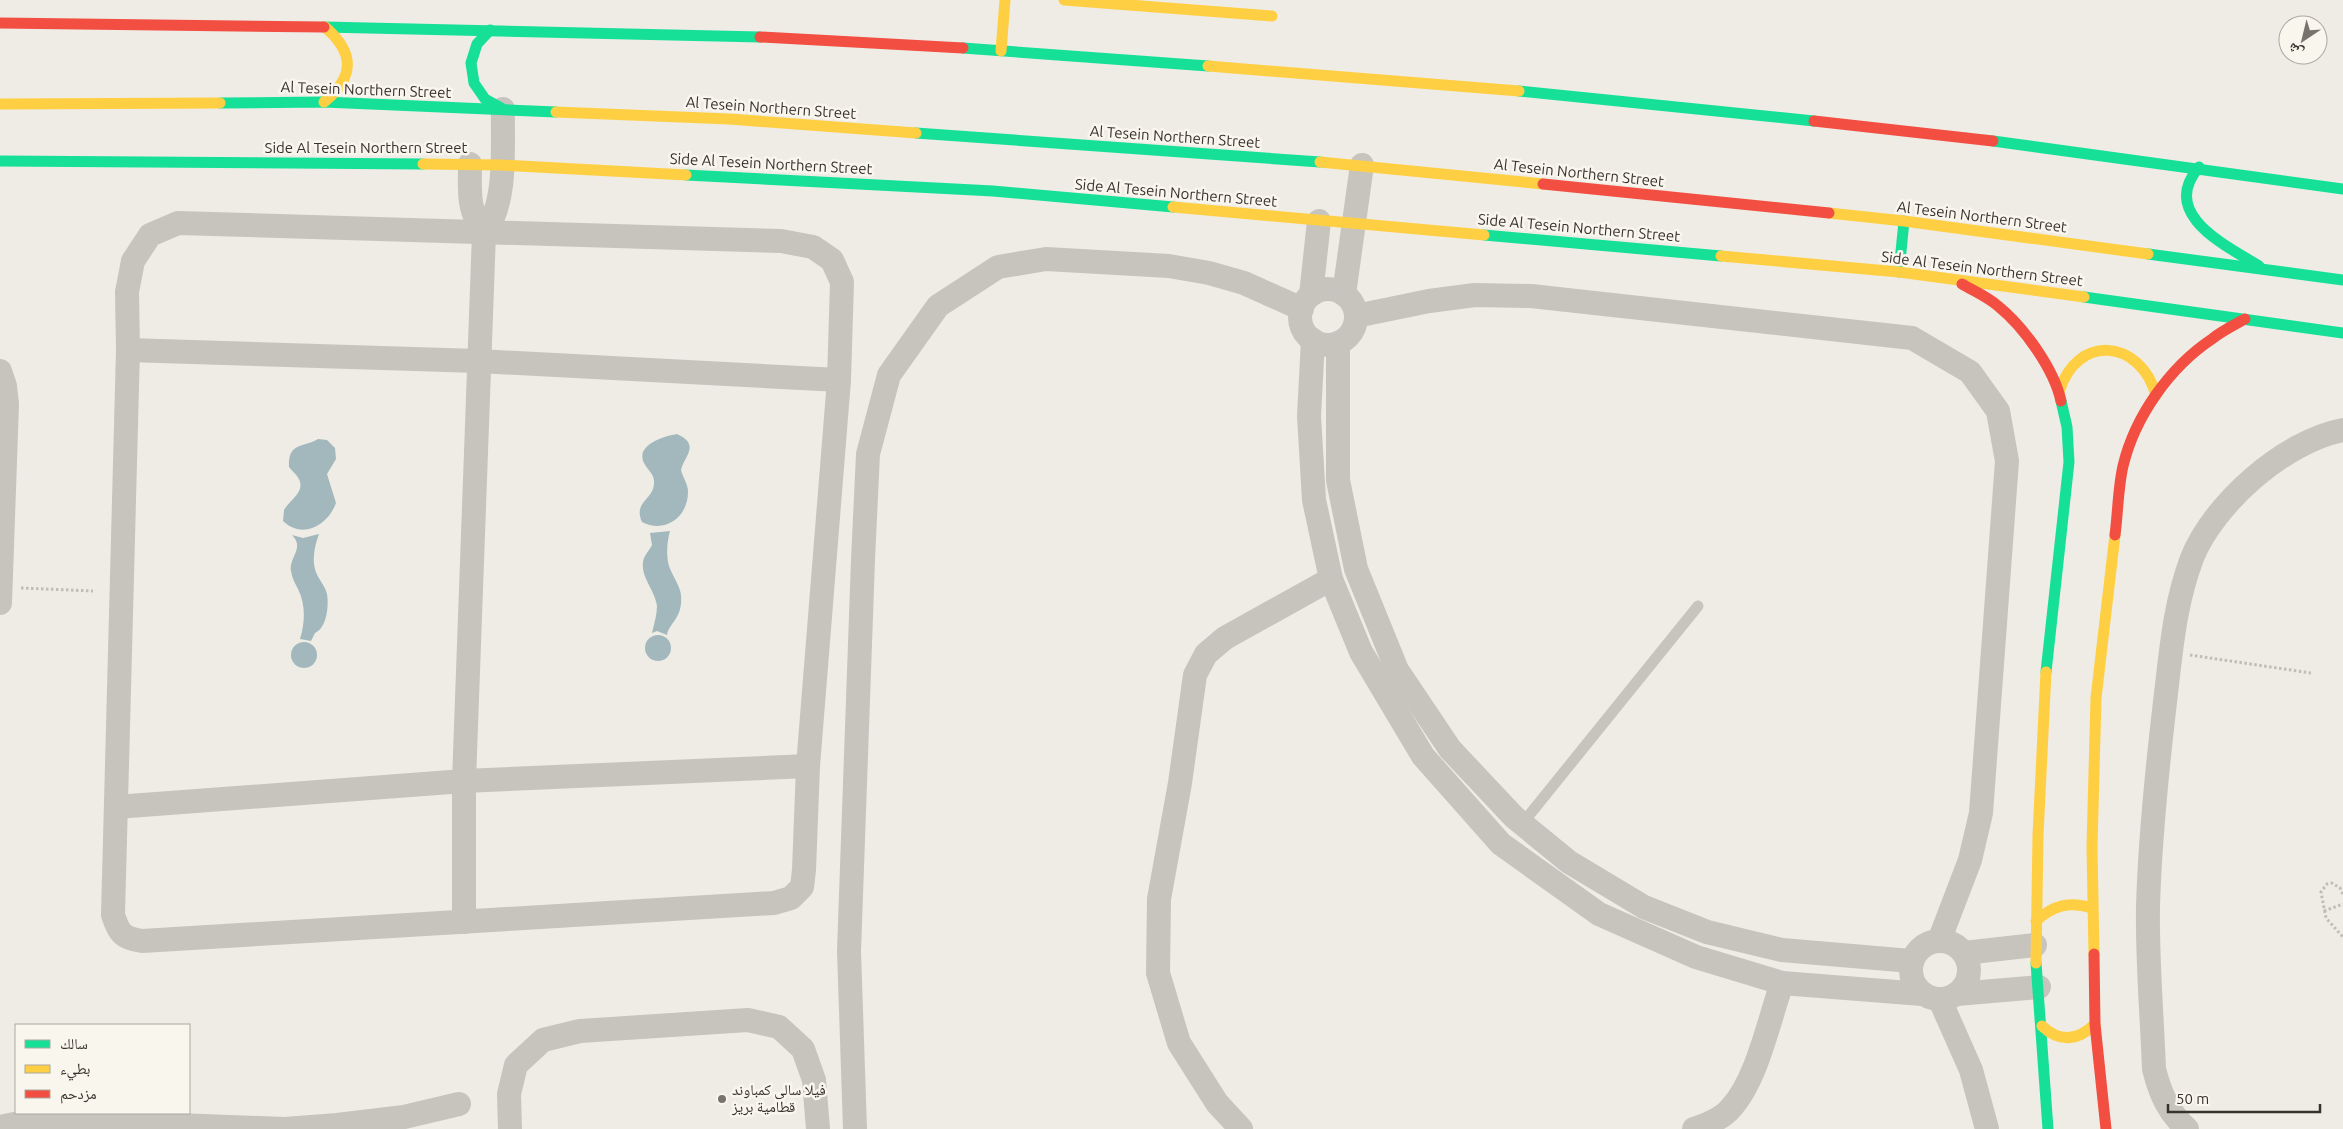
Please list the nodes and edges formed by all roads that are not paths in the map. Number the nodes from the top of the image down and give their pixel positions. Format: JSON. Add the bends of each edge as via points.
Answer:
{"nodes":[{"id":1,"x":1005,"y":0,"type":"edge"},
{"id":2,"x":1064,"y":0,"type":"edge"},
{"id":3,"x":1272,"y":16,"type":"dead end"},
{"id":4,"x":0,"y":23,"type":"edge"},
{"id":5,"x":325,"y":27,"type":"junction"},
{"id":6,"x":490,"y":30,"type":"junction"},
{"id":7,"x":1001,"y":51,"type":"junction"},
{"id":8,"x":324,"y":102,"type":"junction"},
{"id":9,"x":0,"y":104,"type":"edge"},
{"id":10,"x":503,"y":109,"type":"junction"},
{"id":11,"x":0,"y":161,"type":"edge"},
{"id":12,"x":470,"y":164,"type":"junction"},
{"id":13,"x":501,"y":165,"type":"junction"},
{"id":14,"x":1362,"y":166,"type":"junction"},
{"id":15,"x":2199,"y":167,"type":"junction"},
{"id":16,"x":2343,"y":189,"type":"edge"},
{"id":17,"x":1319,"y":221,"type":"junction"},
{"id":18,"x":1904,"y":221,"type":"junction"},
{"id":19,"x":1356,"y":223,"type":"junction"},
{"id":20,"x":484,"y":233,"type":"junction"},
{"id":21,"x":2265,"y":270,"type":"junction"},
{"id":22,"x":1899,"y":272,"type":"junction"},
{"id":23,"x":1952,"y":278,"type":"junction"},
{"id":24,"x":2343,"y":280,"type":"edge"},
{"id":25,"x":1344,"y":294,"type":"junction"},
{"id":26,"x":1306,"y":302,"type":"junction"},
{"id":27,"x":1356,"y":316,"type":"junction"},
{"id":28,"x":2245,"y":319,"type":"junction"},
{"id":29,"x":2343,"y":333,"type":"edge"},
{"id":30,"x":1313,"y":340,"type":"junction"},
{"id":31,"x":1338,"y":343,"type":"junction"},
{"id":32,"x":128,"y":350,"type":"junction"},
{"id":33,"x":478,"y":362,"type":"junction"},
{"id":34,"x":0,"y":371,"type":"edge"},
{"id":35,"x":839,"y":380,"type":"junction"},
{"id":36,"x":2059,"y":392,"type":"junction"},
{"id":37,"x":2156,"y":395,"type":"junction"},
{"id":38,"x":2343,"y":430,"type":"edge"},
{"id":39,"x":1331,"y":579,"type":"junction"},
{"id":40,"x":0,"y":588,"type":"edge"},
{"id":41,"x":0,"y":603,"type":"edge"},
{"id":42,"x":1698,"y":606,"type":"dead end"},
{"id":43,"x":808,"y":766,"type":"junction"},
{"id":44,"x":464,"y":781,"type":"junction"},
{"id":45,"x":116,"y":807,"type":"junction"},
{"id":46,"x":1522,"y":824,"type":"junction"},
{"id":47,"x":2092,"y":908,"type":"junction"},
{"id":48,"x":2036,"y":921,"type":"junction"},
{"id":49,"x":464,"y":922,"type":"junction"},
{"id":50,"x":1940,"y":940,"type":"junction"},
{"id":51,"x":2036,"y":945,"type":"junction"},
{"id":52,"x":1964,"y":953,"type":"junction"},
{"id":53,"x":1911,"y":961,"type":"junction"},
{"id":54,"x":1782,"y":983,"type":"junction"},
{"id":55,"x":2039,"y":987,"type":"junction"},
{"id":56,"x":1940,"y":996,"type":"junction"},
{"id":57,"x":2095,"y":1024,"type":"junction"},
{"id":58,"x":2042,"y":1026,"type":"junction"},
{"id":59,"x":459,"y":1104,"type":"dead end"},
{"id":60,"x":2108,"y":1126,"type":"edge"},
{"id":61,"x":0,"y":1127,"type":"edge"},
{"id":62,"x":177,"y":1127,"type":"edge"},
{"id":63,"x":510,"y":1129,"type":"edge"},
{"id":64,"x":818,"y":1129,"type":"edge"},
{"id":65,"x":855,"y":1129,"type":"edge"},
{"id":66,"x":1241,"y":1129,"type":"edge"},
{"id":67,"x":1694,"y":1129,"type":"edge"},
{"id":68,"x":1988,"y":1129,"type":"edge"},
{"id":69,"x":2048,"y":1129,"type":"edge"},
{"id":70,"x":2187,"y":1129,"type":"edge"}],
"edges":[{"from":1,"to":7,"type":"main road"},
{"from":2,"to":3,"type":"main road"},
{"from":4,"to":5,"type":"main road"},
{"from":5,"to":6,"type":"main road"},
{"from":5,"to":8,"type":"main road","via":[[338,36],[346,49],[349,65],[346,80],[337,93]]},
{"from":6,"to":7,"type":"main road","via":[[745,36]]},
{"from":6,"to":10,"type":"main road","via":[[477,44],[471,63],[474,83],[485,100]]},
{"from":7,"to":15,"type":"main road","via":[[1385,79],[1769,114]]},
{"from":8,"to":9,"type":"main road","name":"Al Tesein Northern Street"},
{"from":8,"to":10,"type":"main road","name":"Al Tesein Northern Street"},
{"from":10,"to":13,"type":"street"},
{"from":10,"to":14,"type":"main road","name":"Al Tesein Northern Street","via":[[730,119]]},
{"from":11,"to":12,"type":"main road","name":"Side Al Tesein Northern Street"},
{"from":12,"to":13,"type":"main road","name":"Side Al Tesein Northern Street"},
{"from":12,"to":20,"type":"street","via":[[470,204]]},
{"from":13,"to":17,"type":"main road","name":"Side Al Tesein Northern Street","via":[[993,191]]},
{"from":13,"to":20,"type":"street","via":[[498,206]]},
{"from":14,"to":18,"type":"main road","name":"Al Tesein Northern Street"},
{"from":14,"to":19,"type":"street"},
{"from":15,"to":16,"type":"main road"},
{"from":15,"to":21,"type":"main road","via":[[2189,179],[2185,195],[2189,211],[2210,234]]},
{"from":17,"to":19,"type":"main road","name":"Side Al Tesein Northern Street"},
{"from":17,"to":26,"type":"street"},
{"from":18,"to":21,"type":"main road","name":"Al Tesein Northern Street"},
{"from":18,"to":22,"type":"main road"},
{"from":19,"to":22,"type":"main road","name":"Side Al Tesein Northern Street"},
{"from":19,"to":25,"type":"street"},
{"from":20,"to":32,"type":"street","via":[[178,223],[150,235],[134,261],[127,292]]},
{"from":20,"to":33,"type":"street"},
{"from":20,"to":35,"type":"street","via":[[781,242],[813,247],[832,260],[842,282]]},
{"from":21,"to":24,"type":"main road","name":"Al Tesein Northern Street"},
{"from":22,"to":23,"type":"main road","name":"Side Al Tesein Northern Street"},
{"from":23,"to":28,"type":"main road","name":"Side Al Tesein Northern Street"},
{"from":23,"to":36,"type":"main road","via":[[1998,306],[2034,345]]},
{"from":25,"to":26,"type":"street","via":[[1328,289]]},
{"from":25,"to":27,"type":"street","via":[[1351,300]]},
{"from":26,"to":30,"type":"street","via":[[1302,326]]},
{"from":26,"to":65,"type":"street","via":[[1210,273],[1169,266],[1046,259],[998,267],[938,306],[889,375],[868,454],[863,560],[849,951]]},
{"from":27,"to":31,"type":"street","via":[[1351,333]]},
{"from":27,"to":50,"type":"street","via":[[1475,295],[1531,296],[1912,338],[1970,372],[1998,411],[2007,461],[1981,813],[1970,860]]},
{"from":28,"to":29,"type":"main road","name":"Side Al Tesein Northern Street"},
{"from":28,"to":37,"type":"main road","via":[[2211,339],[2181,365]]},
{"from":30,"to":31,"type":"street","via":[[1329,345]]},
{"from":30,"to":39,"type":"street","via":[[1309,416],[1314,500]]},
{"from":31,"to":46,"type":"street","via":[[1338,480],[1356,569],[1397,670],[1450,750]]},
{"from":32,"to":33,"type":"street"},
{"from":32,"to":45,"type":"street"},
{"from":33,"to":35,"type":"street"},
{"from":33,"to":44,"type":"street"},
{"from":34,"to":40,"type":"street","via":[[6,386],[7,404]]},
{"from":35,"to":43,"type":"street"},
{"from":36,"to":37,"type":"main road","via":[[2063,377],[2073,364],[2086,355],[2117,351],[2145,367],[2154,380]]},
{"from":36,"to":48,"type":"main road","via":[[2067,427],[2069,462],[2043,695]]},
{"from":37,"to":47,"type":"main road","via":[[2136,429],[2123,466],[2096,698]]},
{"from":38,"to":70,"type":"street","via":[[2292,450],[2252,478],[2218,514],[2193,556],[2177,602],[2155,785],[2149,926],[2154,1068],[2161,1094],[2174,1117]]},
{"from":39,"to":54,"type":"street","via":[[1361,652],[1423,756],[1501,844],[1599,914],[1696,957]]},
{"from":39,"to":66,"type":"street","via":[[1225,638],[1206,654],[1195,675],[1159,899],[1158,973],[1178,1043],[1217,1103]]},
{"from":40,"to":41,"type":"street"},
{"from":42,"to":46,"type":"lane"},
{"from":43,"to":44,"type":"street"},
{"from":43,"to":49,"type":"street","via":[[802,888],[790,898],[774,903]]},
{"from":44,"to":45,"type":"street"},
{"from":44,"to":49,"type":"street"},
{"from":45,"to":49,"type":"street","via":[[113,915],[118,930],[129,939],[142,941]]},
{"from":46,"to":53,"type":"street","via":[[1569,862],[1644,908],[1707,932],[1782,950]]},
{"from":47,"to":48,"type":"main road","via":[[2062,904],[2043,913]]},
{"from":47,"to":57,"type":"main road"},
{"from":48,"to":51,"type":"main road"},
{"from":50,"to":52,"type":"street","via":[[1957,946]]},
{"from":50,"to":53,"type":"street","via":[[1922,946]]},
{"from":51,"to":52,"type":"street"},
{"from":51,"to":55,"type":"main road"},
{"from":52,"to":56,"type":"street","via":[[1970,970],[1968,980]]},
{"from":53,"to":56,"type":"street","via":[[1912,980]]},
{"from":54,"to":56,"type":"street"},
{"from":54,"to":67,"type":"street","via":[[1748,1086],[1730,1110]]},
{"from":55,"to":56,"type":"street"},
{"from":55,"to":58,"type":"main road"},
{"from":56,"to":68,"type":"street","via":[[1971,1070]]},
{"from":57,"to":58,"type":"main road","via":[[2088,1032],[2069,1040],[2049,1033]]},
{"from":57,"to":60,"type":"main road"},
{"from":58,"to":69,"type":"main road"},
{"from":59,"to":62,"type":"street","via":[[404,1117],[337,1125],[284,1129]]},
{"from":61,"to":62,"type":"street","via":[[38,1120],[93,1117]]},
{"from":63,"to":64,"type":"street","via":[[509,1094],[516,1065],[543,1040],[580,1031],[748,1020],[780,1027],[803,1049],[814,1080]]}]}
